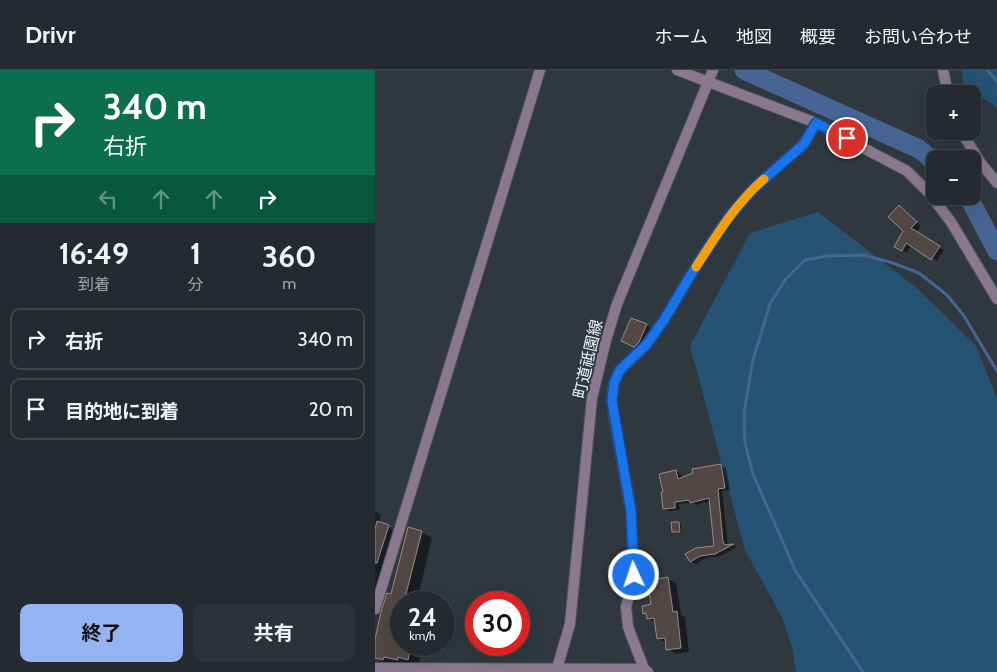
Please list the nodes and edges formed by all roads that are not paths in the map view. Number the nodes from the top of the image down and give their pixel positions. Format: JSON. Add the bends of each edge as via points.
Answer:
{"nodes":[{"id":1,"x":540,"y":70,"type":"edge"},
{"id":2,"x":677,"y":70,"type":"edge"},
{"id":3,"x":713,"y":70,"type":"edge"},
{"id":4,"x":943,"y":70,"type":"edge"},
{"id":5,"x":708,"y":81,"type":"junction"},
{"id":6,"x":947,"y":85,"type":"edge"},
{"id":7,"x":816,"y":123,"type":"junction"},
{"id":8,"x":967,"y":140,"type":"edge"},
{"id":9,"x":997,"y":184,"type":"edge"},
{"id":10,"x":997,"y":299,"type":"edge"},
{"id":11,"x":375,"y":609,"type":"edge"},
{"id":12,"x":375,"y":668,"type":"edge"},
{"id":13,"x":557,"y":670,"type":"edge"},
{"id":14,"x":646,"y":670,"type":"edge"}],
"edges":[{"from":1,"to":11,"type":"street"},
{"from":2,"to":5,"type":"street"},
{"from":3,"to":5,"type":"street","name":"町道祗園線"},
{"from":4,"to":6,"type":"street"},
{"from":5,"to":7,"type":"street"},
{"from":5,"to":13,"type":"street","name":"町道祗園線","via":[[617,304],[598,370],[592,398],[570,624]]},
{"from":7,"to":10,"type":"street","via":[[907,171],[951,222]]},
{"from":7,"to":14,"type":"street","via":[[804,144],[754,188],[728,218],[664,320],[647,344],[620,370],[614,383],[613,408],[631,511],[634,575],[626,607],[628,627]]},
{"from":8,"to":9,"type":"street"},
{"from":12,"to":13,"type":"street"},
{"from":13,"to":14,"type":"street"}]}
